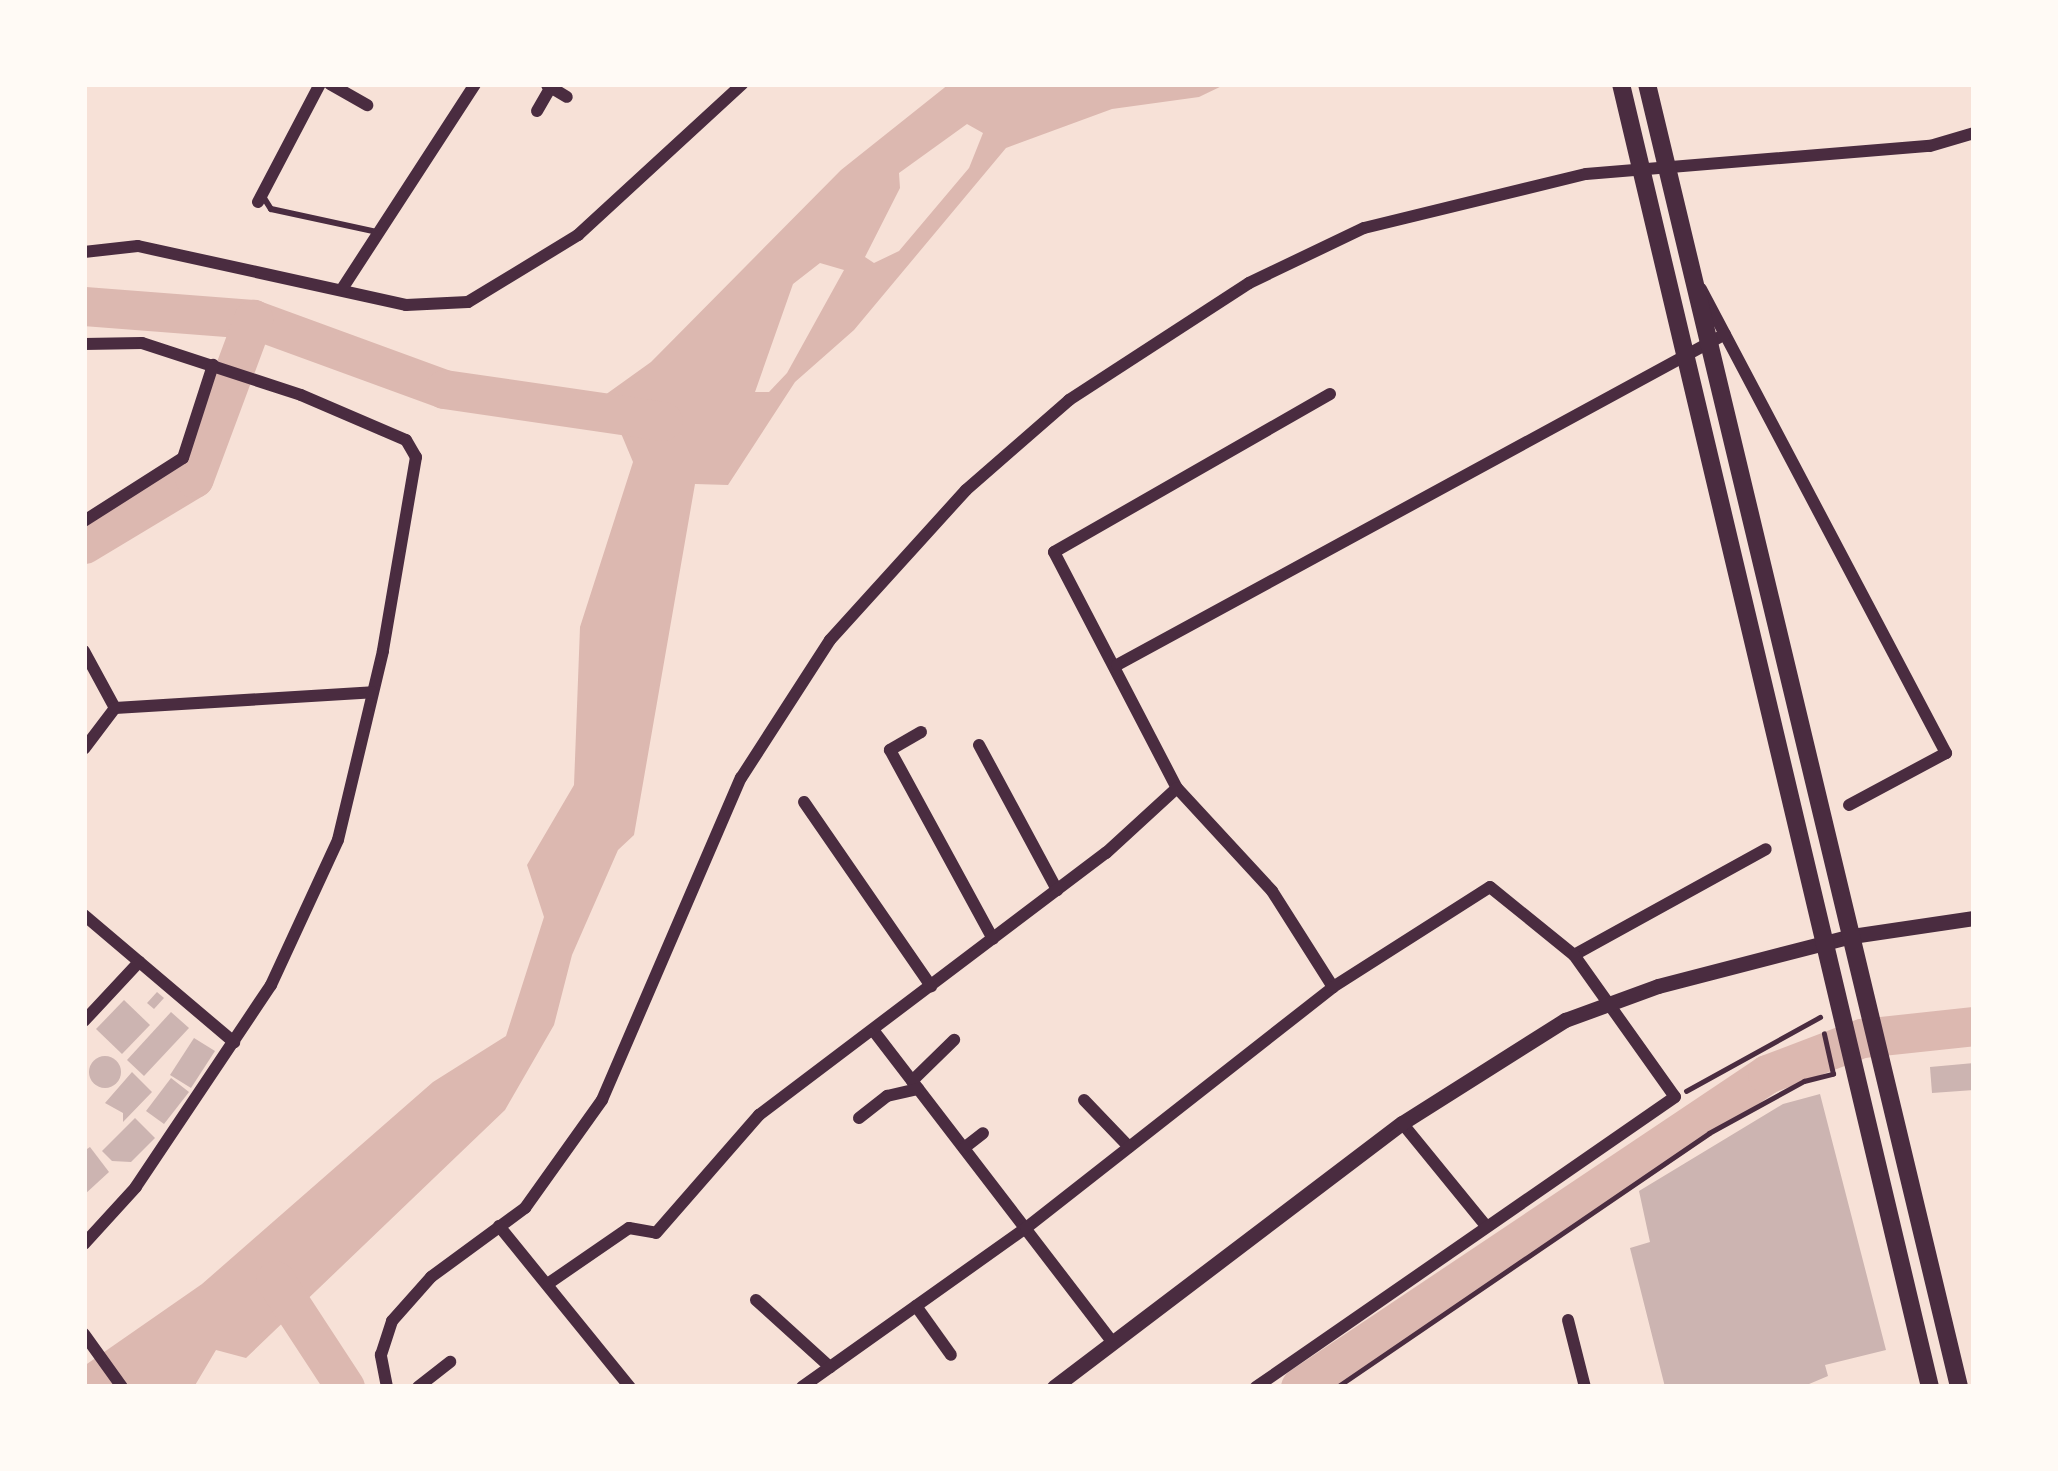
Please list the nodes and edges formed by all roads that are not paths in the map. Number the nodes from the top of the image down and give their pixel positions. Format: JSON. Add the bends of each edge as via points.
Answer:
{"nodes":[{"id":1,"x":320,"y":84,"type":"edge"},
{"id":2,"x":330,"y":84,"type":"edge"},
{"id":3,"x":475,"y":84,"type":"edge"},
{"id":4,"x":742,"y":84,"type":"edge"},
{"id":5,"x":1621,"y":84,"type":"edge"},
{"id":6,"x":1647,"y":84,"type":"edge"},
{"id":7,"x":548,"y":86,"type":"edge"},
{"id":8,"x":567,"y":98,"type":"dead end"},
{"id":9,"x":368,"y":105,"type":"dead end"},
{"id":10,"x":537,"y":111,"type":"dead end"},
{"id":11,"x":1974,"y":133,"type":"edge"},
{"id":12,"x":260,"y":198,"type":"joint"},
{"id":13,"x":376,"y":232,"type":"junction"},
{"id":14,"x":84,"y":251,"type":"edge"},
{"id":15,"x":1685,"y":258,"type":"dead end"},
{"id":16,"x":342,"y":289,"type":"junction"},
{"id":17,"x":1725,"y":334,"type":"junction"},
{"id":18,"x":84,"y":344,"type":"edge"},
{"id":19,"x":213,"y":365,"type":"junction"},
{"id":20,"x":1330,"y":394,"type":"dead end"},
{"id":21,"x":84,"y":521,"type":"edge"},
{"id":22,"x":84,"y":651,"type":"edge"},
{"id":23,"x":1117,"y":665,"type":"junction"},
{"id":24,"x":373,"y":692,"type":"junction"},
{"id":25,"x":115,"y":707,"type":"junction"},
{"id":26,"x":921,"y":732,"type":"dead end"},
{"id":27,"x":979,"y":745,"type":"dead end"},
{"id":28,"x":84,"y":748,"type":"edge"},
{"id":29,"x":1178,"y":788,"type":"junction"},
{"id":30,"x":804,"y":802,"type":"dead end"},
{"id":31,"x":1850,"y":806,"type":"dead end"},
{"id":32,"x":1766,"y":850,"type":"dead end"},
{"id":33,"x":1058,"y":890,"type":"junction"},
{"id":34,"x":84,"y":915,"type":"edge"},
{"id":35,"x":1974,"y":918,"type":"edge"},
{"id":36,"x":1852,"y":936,"type":"junction"},
{"id":37,"x":993,"y":939,"type":"junction"},
{"id":38,"x":1822,"y":944,"type":"junction"},
{"id":39,"x":1574,"y":955,"type":"junction"},
{"id":40,"x":140,"y":962,"type":"junction"},
{"id":41,"x":931,"y":986,"type":"junction"},
{"id":42,"x":1333,"y":987,"type":"junction"},
{"id":43,"x":1604,"y":1006,"type":"junction"},
{"id":44,"x":84,"y":1022,"type":"edge"},
{"id":45,"x":873,"y":1030,"type":"junction"},
{"id":46,"x":954,"y":1040,"type":"dead end"},
{"id":47,"x":234,"y":1042,"type":"junction"},
{"id":48,"x":915,"y":1085,"type":"junction"},
{"id":49,"x":1084,"y":1100,"type":"dead end"},
{"id":50,"x":859,"y":1118,"type":"dead end"},
{"id":51,"x":1402,"y":1123,"type":"junction"},
{"id":52,"x":982,"y":1133,"type":"dead end"},
{"id":53,"x":1129,"y":1147,"type":"junction"},
{"id":54,"x":964,"y":1148,"type":"junction"},
{"id":55,"x":499,"y":1226,"type":"junction"},
{"id":56,"x":1486,"y":1226,"type":"junction"},
{"id":57,"x":1026,"y":1228,"type":"junction"},
{"id":58,"x":84,"y":1244,"type":"edge"},
{"id":59,"x":548,"y":1283,"type":"junction"},
{"id":60,"x":756,"y":1300,"type":"dead end"},
{"id":61,"x":916,"y":1306,"type":"junction"},
{"id":62,"x":1568,"y":1321,"type":"dead end"},
{"id":63,"x":84,"y":1334,"type":"edge"},
{"id":64,"x":1112,"y":1342,"type":"junction"},
{"id":65,"x":951,"y":1355,"type":"dead end"},
{"id":66,"x":450,"y":1362,"type":"dead end"},
{"id":67,"x":830,"y":1367,"type":"junction"},
{"id":68,"x":122,"y":1387,"type":"edge"},
{"id":69,"x":387,"y":1387,"type":"edge"},
{"id":70,"x":418,"y":1387,"type":"edge"},
{"id":71,"x":631,"y":1387,"type":"edge"},
{"id":72,"x":802,"y":1387,"type":"edge"},
{"id":73,"x":1054,"y":1387,"type":"edge"},
{"id":74,"x":1256,"y":1387,"type":"edge"},
{"id":75,"x":1585,"y":1387,"type":"edge"},
{"id":76,"x":1930,"y":1387,"type":"edge"},
{"id":77,"x":1959,"y":1387,"type":"edge"}],
"edges":[{"from":1,"to":12,"type":"street"},
{"from":2,"to":9,"type":"street"},
{"from":3,"to":13,"type":"street"},
{"from":4,"to":16,"type":"street","via":[[578,235],[508,284],[468,302],[406,305]]},
{"from":5,"to":38,"type":"main road"},
{"from":6,"to":36,"type":"main road"},
{"from":7,"to":8,"type":"street"},
{"from":7,"to":10,"type":"street"},
{"from":11,"to":55,"type":"street","via":[[1930,146],[1586,174],[1364,228],[1249,283],[1070,400],[966,490],[830,640],[741,778],[602,1100],[525,1208]]},
{"from":12,"to":13,"type":"lane","via":[[272,209]]},
{"from":13,"to":16,"type":"street"},
{"from":14,"to":16,"type":"street","via":[[138,246],[200,255]]},
{"from":15,"to":17,"type":"street"},
{"from":17,"to":23,"type":"street"},
{"from":17,"to":31,"type":"street","via":[[1946,753]]},
{"from":18,"to":19,"type":"street","via":[[142,344]]},
{"from":19,"to":21,"type":"street","via":[[182,458]]},
{"from":19,"to":24,"type":"street","via":[[368,421],[406,440],[416,457]]},
{"from":20,"to":23,"type":"street","via":[[1054,552]]},
{"from":22,"to":25,"type":"street"},
{"from":23,"to":29,"type":"street"},
{"from":24,"to":25,"type":"street"},
{"from":24,"to":47,"type":"street","via":[[338,840],[271,986]]},
{"from":25,"to":28,"type":"street"},
{"from":26,"to":37,"type":"street","via":[[890,750]]},
{"from":27,"to":33,"type":"street"},
{"from":29,"to":33,"type":"street"},
{"from":29,"to":42,"type":"street","via":[[1272,891]]},
{"from":30,"to":41,"type":"street"},
{"from":32,"to":39,"type":"street"},
{"from":33,"to":37,"type":"street"},
{"from":34,"to":40,"type":"street"},
{"from":35,"to":36,"type":"street"},
{"from":36,"to":38,"type":"street"},
{"from":36,"to":77,"type":"main road"},
{"from":37,"to":41,"type":"street"},
{"from":38,"to":43,"type":"street"},
{"from":38,"to":76,"type":"main road","via":[[1843,1073]]},
{"from":39,"to":42,"type":"street","via":[[1490,887]]},
{"from":39,"to":43,"type":"street"},
{"from":40,"to":44,"type":"street"},
{"from":40,"to":47,"type":"street"},
{"from":41,"to":45,"type":"street"},
{"from":42,"to":53,"type":"street"},
{"from":43,"to":51,"type":"street","via":[[1545,1032]]},
{"from":43,"to":56,"type":"street","via":[[1675,1097]]},
{"from":45,"to":48,"type":"street"},
{"from":45,"to":59,"type":"street","via":[[759,1115],[656,1233],[629,1228]]},
{"from":46,"to":48,"type":"street"},
{"from":47,"to":58,"type":"street","via":[[136,1187]]},
{"from":48,"to":50,"type":"street"},
{"from":48,"to":54,"type":"street"},
{"from":49,"to":53,"type":"street"},
{"from":51,"to":56,"type":"street"},
{"from":51,"to":64,"type":"street"},
{"from":52,"to":54,"type":"street"},
{"from":53,"to":57,"type":"street"},
{"from":54,"to":57,"type":"street"},
{"from":55,"to":59,"type":"street"},
{"from":55,"to":69,"type":"street","via":[[431,1277],[392,1321],[381,1355]]},
{"from":56,"to":74,"type":"street"},
{"from":57,"to":61,"type":"street"},
{"from":57,"to":64,"type":"street"},
{"from":59,"to":71,"type":"street"},
{"from":60,"to":67,"type":"street"},
{"from":61,"to":65,"type":"street"},
{"from":61,"to":67,"type":"street"},
{"from":62,"to":75,"type":"street"},
{"from":63,"to":68,"type":"street"},
{"from":64,"to":73,"type":"street"},
{"from":66,"to":70,"type":"street"},
{"from":67,"to":72,"type":"street"}]}
